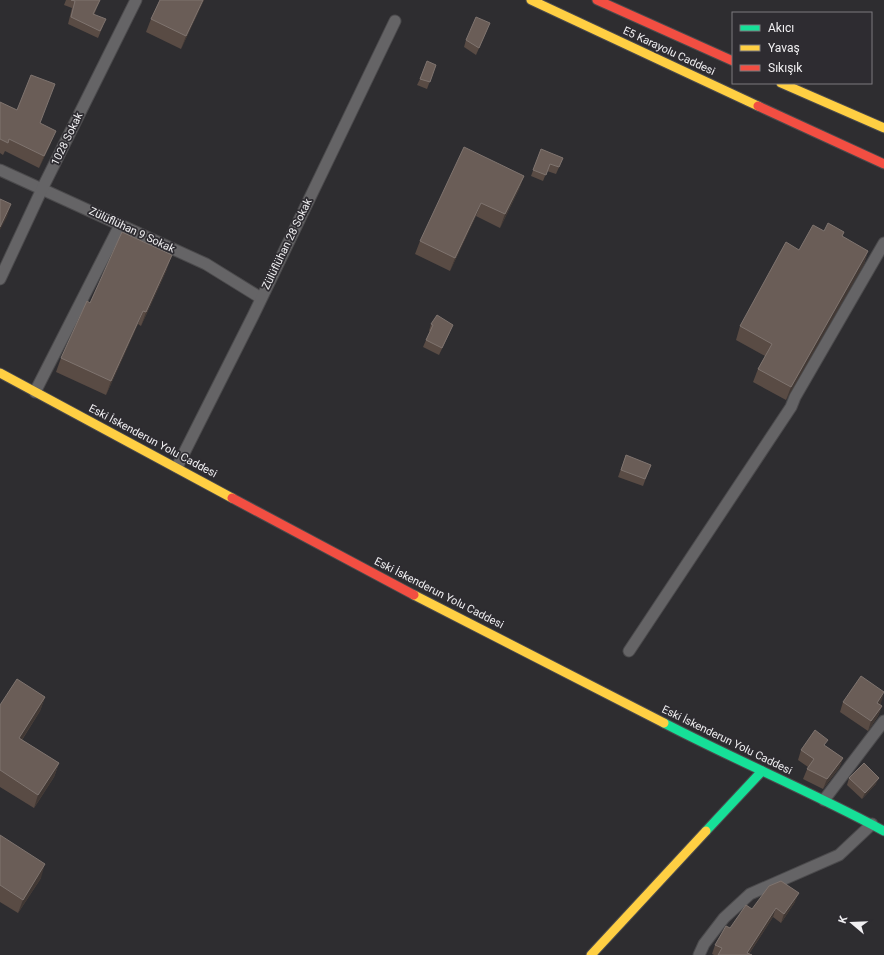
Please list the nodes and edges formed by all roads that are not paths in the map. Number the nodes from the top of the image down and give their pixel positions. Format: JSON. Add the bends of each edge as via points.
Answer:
{"nodes":[{"id":1,"x":136,"y":0,"type":"edge"},
{"id":2,"x":531,"y":0,"type":"edge"},
{"id":3,"x":597,"y":0,"type":"edge"},
{"id":4,"x":395,"y":21,"type":"dead end"},
{"id":5,"x":732,"y":61,"type":"edge"},
{"id":6,"x":783,"y":84,"type":"edge"},
{"id":7,"x":884,"y":128,"type":"edge"},
{"id":8,"x":884,"y":164,"type":"edge"},
{"id":9,"x":0,"y":170,"type":"edge"},
{"id":10,"x":42,"y":189,"type":"junction"},
{"id":11,"x":120,"y":224,"type":"junction"},
{"id":12,"x":884,"y":243,"type":"edge"},
{"id":13,"x":0,"y":279,"type":"edge"},
{"id":14,"x":261,"y":298,"type":"junction"},
{"id":15,"x":0,"y":373,"type":"edge"},
{"id":16,"x":35,"y":392,"type":"junction"},
{"id":17,"x":177,"y":467,"type":"junction"},
{"id":18,"x":629,"y":651,"type":"dead end"},
{"id":19,"x":884,"y":721,"type":"edge"},
{"id":20,"x":762,"y":772,"type":"junction"},
{"id":21,"x":824,"y":800,"type":"junction"},
{"id":22,"x":872,"y":824,"type":"junction"},
{"id":23,"x":884,"y":831,"type":"edge"},
{"id":24,"x":591,"y":955,"type":"edge"},
{"id":25,"x":699,"y":955,"type":"edge"}],
"edges":[{"from":1,"to":10,"type":"street","name":"1028 Sokak"},
{"from":2,"to":8,"type":"main road","name":"E5 Karayolu Caddesi"},
{"from":3,"to":5,"type":"main road","name":"E5 Karayolu Caddesi"},
{"from":4,"to":14,"type":"street","name":"Zülüflühan 28 Sokak"},
{"from":6,"to":7,"type":"main road"},
{"from":9,"to":10,"type":"street","name":"Zülüflühan 9 Sokak"},
{"from":10,"to":11,"type":"street","name":"Zülüflühan 9 Sokak"},
{"from":10,"to":13,"type":"street","name":"1028 Sokak"},
{"from":11,"to":14,"type":"street","name":"Zülüflühan 9 Sokak","via":[[206,264]]},
{"from":11,"to":16,"type":"street"},
{"from":12,"to":18,"type":"street","via":[[794,397],[791,407]]},
{"from":14,"to":17,"type":"street","name":"Zülüflühan 28 Sokak"},
{"from":15,"to":16,"type":"main road","name":"Eski İskenderun Yolu Caddesi"},
{"from":16,"to":17,"type":"main road","name":"Eski İskenderun Yolu Caddesi"},
{"from":17,"to":20,"type":"main road","name":"Eski İskenderun Yolu Caddesi","via":[[374,574]]},
{"from":19,"to":21,"type":"street"},
{"from":20,"to":21,"type":"main road","name":"Eski İskenderun Yolu Caddesi"},
{"from":20,"to":24,"type":"main road"},
{"from":21,"to":22,"type":"main road","name":"Eski İskenderun Yolu Caddesi"},
{"from":22,"to":23,"type":"main road","name":"Eski İskenderun Yolu Caddesi"},
{"from":22,"to":25,"type":"street","via":[[839,855],[750,894],[724,918],[704,944]]}]}
